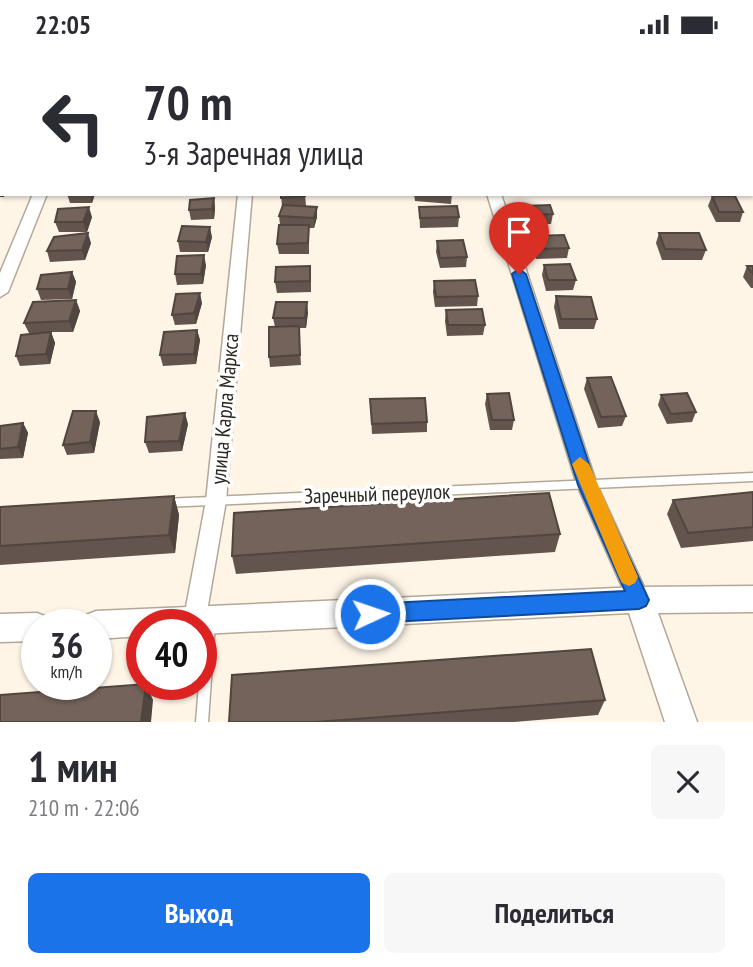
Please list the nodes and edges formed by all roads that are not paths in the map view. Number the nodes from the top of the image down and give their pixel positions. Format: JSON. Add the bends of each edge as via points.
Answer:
{"nodes":[{"id":1,"x":39,"y":196,"type":"edge"},
{"id":2,"x":245,"y":196,"type":"edge"},
{"id":3,"x":495,"y":196,"type":"edge"},
{"id":4,"x":0,"y":292,"type":"edge"},
{"id":5,"x":753,"y":477,"type":"edge"},
{"id":6,"x":587,"y":485,"type":"junction"},
{"id":7,"x":216,"y":501,"type":"junction"},
{"id":8,"x":148,"y":503,"type":"edge"},
{"id":9,"x":753,"y":599,"type":"edge"},
{"id":10,"x":639,"y":600,"type":"junction"},
{"id":11,"x":204,"y":609,"type":"edge"},
{"id":12,"x":217,"y":621,"type":"edge"},
{"id":13,"x":21,"y":627,"type":"edge"},
{"id":14,"x":0,"y":628,"type":"edge"},
{"id":15,"x":202,"y":700,"type":"edge"},
{"id":16,"x":202,"y":722,"type":"edge"},
{"id":17,"x":681,"y":722,"type":"edge"}],
"edges":[{"from":1,"to":4,"type":"street"},
{"from":2,"to":7,"type":"street","name":"улица Карла Маркса"},
{"from":3,"to":6,"type":"street"},
{"from":5,"to":6,"type":"lane","name":"Заречный переулок"},
{"from":6,"to":7,"type":"lane","name":"Заречный переулок"},
{"from":6,"to":10,"type":"street"},
{"from":7,"to":8,"type":"lane","name":"Заречный переулок"},
{"from":7,"to":11,"type":"street","name":"улица Карла Маркса"},
{"from":9,"to":10,"type":"street"},
{"from":10,"to":12,"type":"street"},
{"from":10,"to":17,"type":"street"},
{"from":13,"to":14,"type":"street"},
{"from":15,"to":16,"type":"lane"}]}
